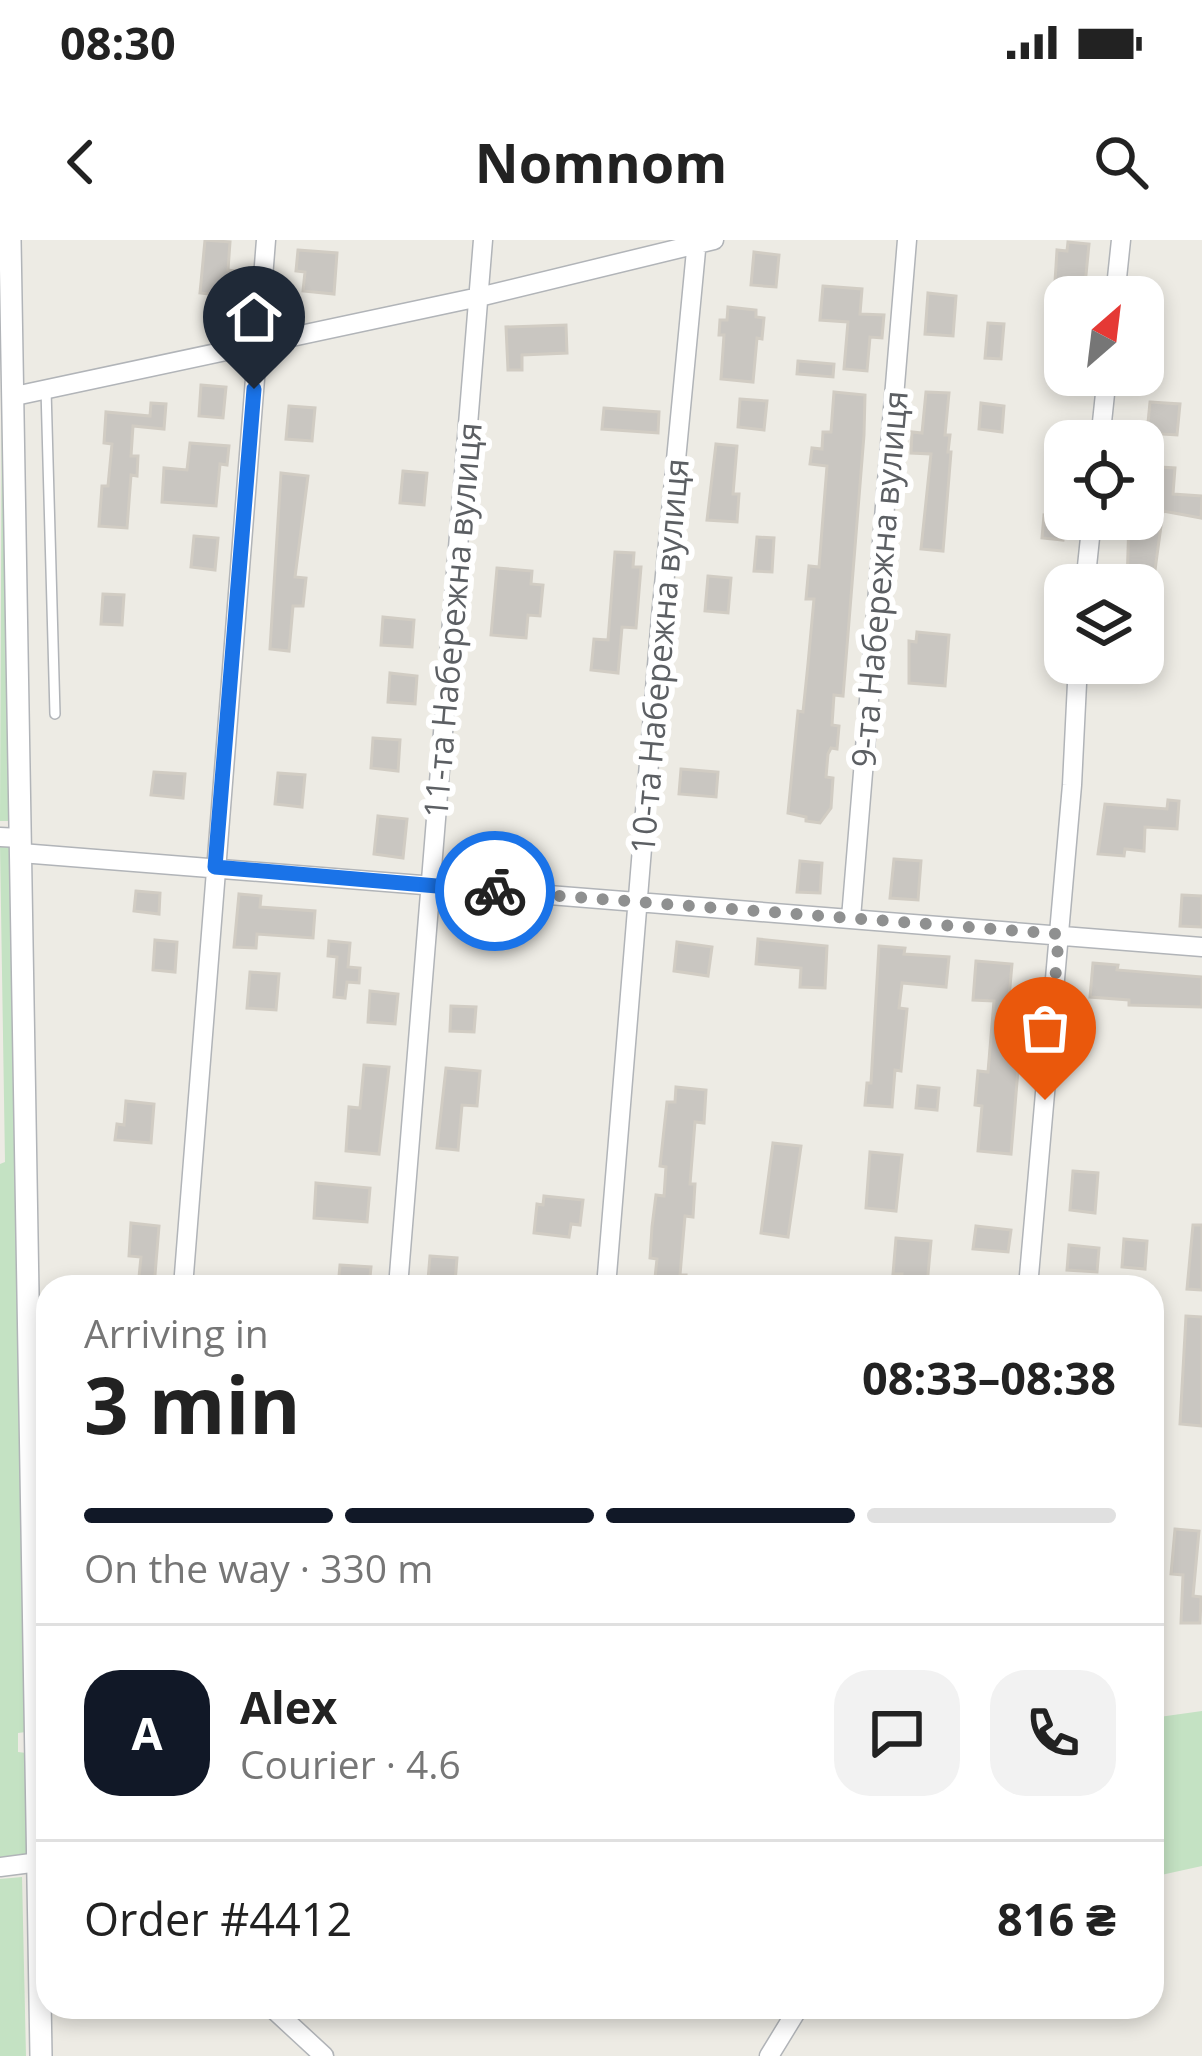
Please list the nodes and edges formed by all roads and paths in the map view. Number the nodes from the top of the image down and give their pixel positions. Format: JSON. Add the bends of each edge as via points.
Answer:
{"nodes":[{"id":1,"x":10,"y":240,"type":"edge"},
{"id":2,"x":266,"y":240,"type":"edge"},
{"id":3,"x":483,"y":240,"type":"edge"},
{"id":4,"x":908,"y":240,"type":"edge"},
{"id":5,"x":1121,"y":240,"type":"edge"},
{"id":6,"x":703,"y":241,"type":"edge"},
{"id":7,"x":1117,"y":276,"type":"edge"},
{"id":8,"x":479,"y":297,"type":"junction"},
{"id":9,"x":258,"y":342,"type":"junction"},
{"id":10,"x":46,"y":389,"type":"junction"},
{"id":11,"x":15,"y":396,"type":"junction"},
{"id":12,"x":1077,"y":684,"type":"edge"},
{"id":13,"x":55,"y":714,"type":"dead end"},
{"id":14,"x":14,"y":842,"type":"edge"},
{"id":15,"x":215,"y":867,"type":"junction"},
{"id":16,"x":430,"y":886,"type":"junction"},
{"id":17,"x":638,"y":902,"type":"junction"},
{"id":18,"x":850,"y":918,"type":"junction"},
{"id":19,"x":1059,"y":934,"type":"junction"},
{"id":20,"x":1202,"y":947,"type":"edge"},
{"id":21,"x":184,"y":1275,"type":"edge"},
{"id":22,"x":399,"y":1275,"type":"edge"},
{"id":23,"x":607,"y":1275,"type":"edge"},
{"id":24,"x":1029,"y":1275,"type":"edge"},
{"id":25,"x":36,"y":1589,"type":"edge"},
{"id":26,"x":36,"y":1862,"type":"edge"},
{"id":27,"x":0,"y":1867,"type":"edge"},
{"id":28,"x":41,"y":2019,"type":"edge"},
{"id":29,"x":284,"y":2019,"type":"edge"},
{"id":30,"x":792,"y":2019,"type":"edge"},
{"id":31,"x":41,"y":2056,"type":"edge"},
{"id":32,"x":323,"y":2056,"type":"edge"},
{"id":33,"x":769,"y":2056,"type":"edge"}],
"edges":[{"from":1,"to":11,"type":"street"},
{"from":2,"to":9,"type":"street"},
{"from":3,"to":8,"type":"street","name":"11-та Набережна вулиця"},
{"from":4,"to":18,"type":"street","name":"9-та Набережна вулиця"},
{"from":5,"to":7,"type":"street"},
{"from":6,"to":8,"type":"street"},
{"from":6,"to":17,"type":"street","name":"10-та Набережна вулиця"},
{"from":8,"to":9,"type":"street"},
{"from":8,"to":16,"type":"street","name":"11-та Набережна вулиця"},
{"from":9,"to":10,"type":"street"},
{"from":9,"to":15,"type":"street"},
{"from":10,"to":11,"type":"street"},
{"from":10,"to":13,"type":"lane"},
{"from":11,"to":14,"type":"street"},
{"from":12,"to":19,"type":"street"},
{"from":14,"to":15,"type":"street"},
{"from":14,"to":25,"type":"street"},
{"from":15,"to":16,"type":"street"},
{"from":15,"to":21,"type":"street"},
{"from":16,"to":17,"type":"street"},
{"from":16,"to":22,"type":"street","name":"11-та Набережна вулиця"},
{"from":17,"to":18,"type":"street"},
{"from":17,"to":23,"type":"street","name":"10-та Набережна вулиця"},
{"from":18,"to":19,"type":"street"},
{"from":19,"to":20,"type":"street"},
{"from":19,"to":24,"type":"street"},
{"from":26,"to":27,"type":"street"},
{"from":28,"to":31,"type":"street"},
{"from":29,"to":32,"type":"street"},
{"from":30,"to":33,"type":"street"}]}
